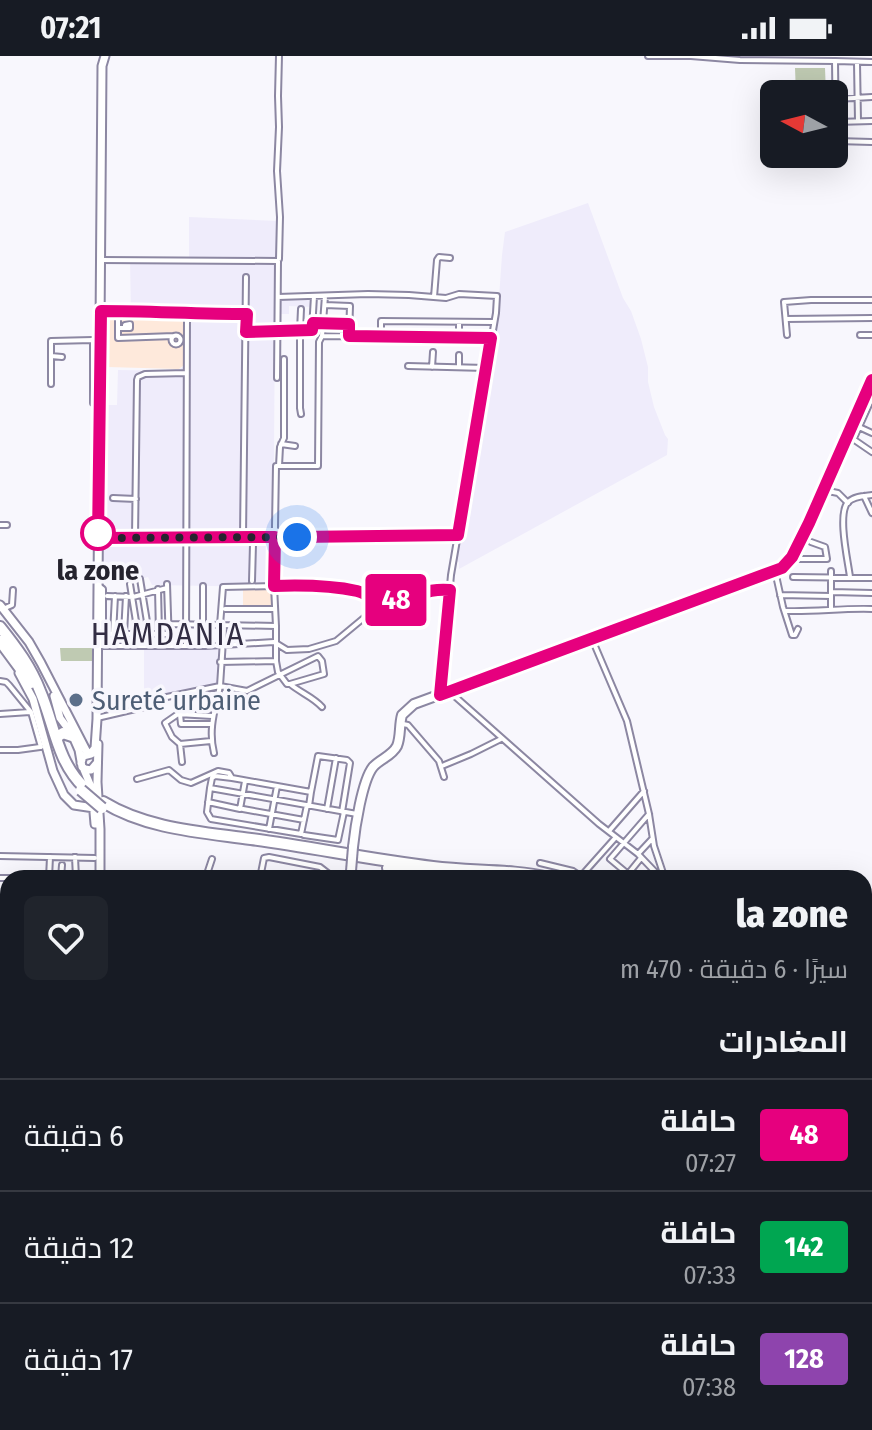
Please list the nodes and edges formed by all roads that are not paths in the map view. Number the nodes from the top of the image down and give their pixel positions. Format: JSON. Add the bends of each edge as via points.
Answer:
{"nodes":[{"id":1,"x":105,"y":56,"type":"edge"},
{"id":2,"x":279,"y":56,"type":"edge"},
{"id":3,"x":648,"y":56,"type":"edge"},
{"id":4,"x":835,"y":61,"type":"junction"},
{"id":5,"x":872,"y":62,"type":"edge"},
{"id":6,"x":857,"y":63,"type":"junction"},
{"id":7,"x":836,"y":80,"type":"edge"},
{"id":8,"x":872,"y":97,"type":"edge"},
{"id":9,"x":848,"y":98,"type":"edge"},
{"id":10,"x":857,"y":98,"type":"junction"},
{"id":11,"x":848,"y":121,"type":"edge"},
{"id":12,"x":858,"y":121,"type":"junction"},
{"id":13,"x":872,"y":121,"type":"edge"},
{"id":14,"x":848,"y":141,"type":"edge"},
{"id":15,"x":872,"y":142,"type":"edge"},
{"id":16,"x":450,"y":258,"type":"dead end"},
{"id":17,"x":101,"y":260,"type":"junction"},
{"id":18,"x":279,"y":262,"type":"junction"},
{"id":19,"x":246,"y":277,"type":"dead end"},
{"id":20,"x":314,"y":296,"type":"junction"},
{"id":21,"x":325,"y":296,"type":"junction"},
{"id":22,"x":278,"y":297,"type":"junction"},
{"id":23,"x":434,"y":297,"type":"junction"},
{"id":24,"x":872,"y":300,"type":"edge"},
{"id":25,"x":325,"y":305,"type":"junction"},
{"id":26,"x":301,"y":309,"type":"dead end"},
{"id":27,"x":101,"y":311,"type":"junction"},
{"id":28,"x":118,"y":311,"type":"junction"},
{"id":29,"x":187,"y":314,"type":"junction"},
{"id":30,"x":247,"y":314,"type":"junction"},
{"id":31,"x":872,"y":318,"type":"edge"},
{"id":32,"x":785,"y":319,"type":"junction"},
{"id":33,"x":459,"y":322,"type":"junction"},
{"id":34,"x":493,"y":322,"type":"junction"},
{"id":35,"x":313,"y":323,"type":"junction"},
{"id":36,"x":323,"y":324,"type":"junction"},
{"id":37,"x":349,"y":324,"type":"junction"},
{"id":38,"x":118,"y":328,"type":"junction"},
{"id":39,"x":127,"y":328,"type":"dead end"},
{"id":40,"x":277,"y":331,"type":"junction"},
{"id":41,"x":300,"y":331,"type":"junction"},
{"id":42,"x":246,"y":332,"type":"junction"},
{"id":43,"x":787,"y":335,"type":"dead end"},
{"id":44,"x":860,"y":335,"type":"dead end"},
{"id":45,"x":872,"y":335,"type":"edge"},
{"id":46,"x":174,"y":336,"type":"dead end"},
{"id":47,"x":322,"y":336,"type":"junction"},
{"id":48,"x":349,"y":336,"type":"junction"},
{"id":49,"x":381,"y":337,"type":"junction"},
{"id":50,"x":459,"y":338,"type":"junction"},
{"id":51,"x":491,"y":338,"type":"junction"},
{"id":52,"x":433,"y":352,"type":"dead end"},
{"id":53,"x":459,"y":355,"type":"dead end"},
{"id":54,"x":51,"y":356,"type":"junction"},
{"id":55,"x":62,"y":357,"type":"dead end"},
{"id":56,"x":284,"y":359,"type":"dead end"},
{"id":57,"x":408,"y":366,"type":"dead end"},
{"id":58,"x":432,"y":367,"type":"junction"},
{"id":59,"x":459,"y":367,"type":"junction"},
{"id":60,"x":486,"y":368,"type":"junction"},
{"id":61,"x":186,"y":373,"type":"junction"},
{"id":62,"x":277,"y":378,"type":"dead end"},
{"id":63,"x":872,"y":382,"type":"edge"},
{"id":64,"x":51,"y":384,"type":"dead end"},
{"id":65,"x":872,"y":398,"type":"edge"},
{"id":66,"x":100,"y":405,"type":"junction"},
{"id":67,"x":301,"y":414,"type":"dead end"},
{"id":68,"x":859,"y":427,"type":"junction"},
{"id":69,"x":872,"y":433,"type":"edge"},
{"id":70,"x":850,"y":438,"type":"junction"},
{"id":71,"x":281,"y":444,"type":"junction"},
{"id":72,"x":295,"y":446,"type":"dead end"},
{"id":73,"x":872,"y":452,"type":"edge"},
{"id":74,"x":279,"y":466,"type":"junction"},
{"id":75,"x":823,"y":490,"type":"junction"},
{"id":76,"x":872,"y":495,"type":"edge"},
{"id":77,"x":864,"y":496,"type":"junction"},
{"id":78,"x":113,"y":498,"type":"dead end"},
{"id":79,"x":136,"y":499,"type":"junction"},
{"id":80,"x":848,"y":503,"type":"junction"},
{"id":81,"x":872,"y":513,"type":"edge"},
{"id":82,"x":0,"y":525,"type":"edge"},
{"id":83,"x":7,"y":525,"type":"dead end"},
{"id":84,"x":458,"y":535,"type":"junction"},
{"id":85,"x":135,"y":537,"type":"junction"},
{"id":86,"x":185,"y":537,"type":"junction"},
{"id":87,"x":246,"y":537,"type":"junction"},
{"id":88,"x":275,"y":537,"type":"junction"},
{"id":89,"x":98,"y":538,"type":"junction"},
{"id":90,"x":811,"y":542,"type":"dead end"},
{"id":91,"x":791,"y":559,"type":"junction"},
{"id":92,"x":775,"y":571,"type":"junction"},
{"id":93,"x":831,"y":571,"type":"dead end"},
{"id":94,"x":793,"y":577,"type":"dead end"},
{"id":95,"x":850,"y":577,"type":"junction"},
{"id":96,"x":832,"y":578,"type":"junction"},
{"id":97,"x":872,"y":578,"type":"edge"},
{"id":98,"x":140,"y":579,"type":"dead end"},
{"id":99,"x":252,"y":581,"type":"dead end"},
{"id":100,"x":130,"y":584,"type":"dead end"},
{"id":101,"x":203,"y":586,"type":"dead end"},
{"id":102,"x":274,"y":586,"type":"junction"},
{"id":103,"x":158,"y":589,"type":"junction"},
{"id":104,"x":13,"y":590,"type":"dead end"},
{"id":105,"x":450,"y":590,"type":"junction"},
{"id":106,"x":872,"y":593,"type":"edge"},
{"id":107,"x":143,"y":594,"type":"junction"},
{"id":108,"x":832,"y":594,"type":"junction"},
{"id":109,"x":780,"y":595,"type":"junction"},
{"id":110,"x":115,"y":596,"type":"junction"},
{"id":111,"x":126,"y":596,"type":"junction"},
{"id":112,"x":133,"y":597,"type":"junction"},
{"id":113,"x":102,"y":600,"type":"junction"},
{"id":114,"x":378,"y":600,"type":"junction"},
{"id":115,"x":2,"y":607,"type":"edge"},
{"id":116,"x":225,"y":609,"type":"dead end"},
{"id":117,"x":275,"y":609,"type":"junction"},
{"id":118,"x":831,"y":609,"type":"junction"},
{"id":119,"x":872,"y":609,"type":"edge"},
{"id":120,"x":786,"y":611,"type":"junction"},
{"id":121,"x":0,"y":624,"type":"edge"},
{"id":122,"x":169,"y":624,"type":"junction"},
{"id":123,"x":186,"y":624,"type":"junction"},
{"id":124,"x":203,"y":625,"type":"junction"},
{"id":125,"x":222,"y":625,"type":"junction"},
{"id":126,"x":276,"y":626,"type":"junction"},
{"id":127,"x":798,"y":629,"type":"dead end"},
{"id":128,"x":100,"y":634,"type":"junction"},
{"id":129,"x":113,"y":634,"type":"junction"},
{"id":130,"x":124,"y":634,"type":"junction"},
{"id":131,"x":138,"y":634,"type":"junction"},
{"id":132,"x":149,"y":634,"type":"junction"},
{"id":133,"x":159,"y":634,"type":"junction"},
{"id":134,"x":169,"y":634,"type":"junction"},
{"id":135,"x":0,"y":638,"type":"edge"},
{"id":136,"x":592,"y":639,"type":"junction"},
{"id":137,"x":222,"y":644,"type":"junction"},
{"id":138,"x":277,"y":644,"type":"junction"},
{"id":139,"x":169,"y":645,"type":"junction"},
{"id":140,"x":98,"y":646,"type":"junction"},
{"id":141,"x":186,"y":646,"type":"junction"},
{"id":142,"x":203,"y":646,"type":"junction"},
{"id":143,"x":14,"y":660,"type":"junction"},
{"id":144,"x":276,"y":661,"type":"junction"},
{"id":145,"x":220,"y":662,"type":"junction"},
{"id":146,"x":48,"y":675,"type":"junction"},
{"id":147,"x":279,"y":675,"type":"junction"},
{"id":148,"x":0,"y":681,"type":"edge"},
{"id":149,"x":31,"y":683,"type":"junction"},
{"id":150,"x":290,"y":684,"type":"junction"},
{"id":151,"x":220,"y":686,"type":"junction"},
{"id":152,"x":444,"y":693,"type":"junction"},
{"id":153,"x":189,"y":702,"type":"dead end"},
{"id":154,"x":144,"y":707,"type":"dead end"},
{"id":155,"x":322,"y":707,"type":"dead end"},
{"id":156,"x":38,"y":710,"type":"junction"},
{"id":157,"x":0,"y":714,"type":"edge"},
{"id":158,"x":180,"y":714,"type":"junction"},
{"id":159,"x":97,"y":716,"type":"junction"},
{"id":160,"x":212,"y":716,"type":"junction"},
{"id":161,"x":400,"y":722,"type":"junction"},
{"id":162,"x":211,"y":724,"type":"junction"},
{"id":163,"x":72,"y":736,"type":"junction"},
{"id":164,"x":56,"y":738,"type":"junction"},
{"id":165,"x":501,"y":739,"type":"junction"},
{"id":166,"x":211,"y":741,"type":"junction"},
{"id":167,"x":180,"y":744,"type":"junction"},
{"id":168,"x":44,"y":747,"type":"junction"},
{"id":169,"x":0,"y":750,"type":"edge"},
{"id":170,"x":214,"y":753,"type":"dead end"},
{"id":171,"x":89,"y":754,"type":"junction"},
{"id":172,"x":336,"y":758,"type":"junction"},
{"id":173,"x":97,"y":762,"type":"junction"},
{"id":174,"x":182,"y":762,"type":"dead end"},
{"id":175,"x":82,"y":765,"type":"junction"},
{"id":176,"x":441,"y":766,"type":"junction"},
{"id":177,"x":444,"y":777,"type":"dead end"},
{"id":178,"x":232,"y":778,"type":"junction"},
{"id":179,"x":137,"y":779,"type":"dead end"},
{"id":180,"x":245,"y":780,"type":"junction"},
{"id":181,"x":277,"y":786,"type":"junction"},
{"id":182,"x":83,"y":788,"type":"junction"},
{"id":183,"x":210,"y":788,"type":"junction"},
{"id":184,"x":644,"y":791,"type":"junction"},
{"id":185,"x":311,"y":792,"type":"junction"},
{"id":186,"x":243,"y":794,"type":"junction"},
{"id":187,"x":275,"y":800,"type":"junction"},
{"id":188,"x":208,"y":802,"type":"junction"},
{"id":189,"x":100,"y":806,"type":"junction"},
{"id":190,"x":308,"y":806,"type":"junction"},
{"id":191,"x":243,"y":809,"type":"dead end"},
{"id":192,"x":327,"y":809,"type":"junction"},
{"id":193,"x":343,"y":812,"type":"junction"},
{"id":194,"x":272,"y":814,"type":"junction"},
{"id":195,"x":357,"y":814,"type":"junction"},
{"id":196,"x":649,"y":814,"type":"junction"},
{"id":197,"x":304,"y":820,"type":"junction"},
{"id":198,"x":269,"y":829,"type":"junction"},
{"id":199,"x":609,"y":831,"type":"junction"},
{"id":200,"x":304,"y":835,"type":"dead end"},
{"id":201,"x":616,"y":837,"type":"junction"},
{"id":202,"x":654,"y":837,"type":"junction"},
{"id":203,"x":623,"y":843,"type":"junction"},
{"id":204,"x":0,"y":856,"type":"edge"},
{"id":205,"x":639,"y":856,"type":"junction"},
{"id":206,"x":50,"y":857,"type":"junction"},
{"id":207,"x":75,"y":857,"type":"junction"},
{"id":208,"x":95,"y":858,"type":"junction"},
{"id":209,"x":212,"y":859,"type":"dead end"},
{"id":210,"x":540,"y":863,"type":"dead end"},
{"id":211,"x":62,"y":865,"type":"dead end"},
{"id":212,"x":49,"y":870,"type":"edge"},
{"id":213,"x":62,"y":870,"type":"edge"},
{"id":214,"x":76,"y":870,"type":"edge"},
{"id":215,"x":97,"y":870,"type":"edge"},
{"id":216,"x":98,"y":870,"type":"edge"},
{"id":217,"x":208,"y":870,"type":"edge"},
{"id":218,"x":262,"y":870,"type":"edge"},
{"id":219,"x":324,"y":870,"type":"edge"},
{"id":220,"x":350,"y":870,"type":"edge"},
{"id":221,"x":399,"y":870,"type":"edge"},
{"id":222,"x":462,"y":870,"type":"edge"},
{"id":223,"x":569,"y":870,"type":"edge"},
{"id":224,"x":588,"y":870,"type":"edge"},
{"id":225,"x":623,"y":870,"type":"edge"},
{"id":226,"x":630,"y":870,"type":"edge"},
{"id":227,"x":653,"y":870,"type":"edge"},
{"id":228,"x":662,"y":870,"type":"edge"}],
"edges":[{"from":1,"to":17,"type":"main road"},
{"from":2,"to":18,"type":"street"},
{"from":3,"to":4,"type":"street"},
{"from":4,"to":6,"type":"street"},
{"from":4,"to":7,"type":"street"},
{"from":5,"to":6,"type":"street"},
{"from":6,"to":10,"type":"street"},
{"from":8,"to":10,"type":"street"},
{"from":9,"to":10,"type":"street"},
{"from":10,"to":12,"type":"street"},
{"from":11,"to":12,"type":"street"},
{"from":12,"to":13,"type":"street"},
{"from":14,"to":15,"type":"street"},
{"from":16,"to":23,"type":"street","via":[[437,258]]},
{"from":17,"to":18,"type":"street"},
{"from":17,"to":27,"type":"main road"},
{"from":18,"to":22,"type":"street"},
{"from":19,"to":30,"type":"street"},
{"from":20,"to":21,"type":"street"},
{"from":20,"to":22,"type":"street"},
{"from":20,"to":35,"type":"street"},
{"from":21,"to":23,"type":"street"},
{"from":21,"to":25,"type":"street"},
{"from":22,"to":40,"type":"street"},
{"from":23,"to":34,"type":"street","via":[[497,296]]},
{"from":24,"to":32,"type":"street","via":[[784,302]]},
{"from":25,"to":36,"type":"street"},
{"from":25,"to":37,"type":"street","via":[[350,306]]},
{"from":26,"to":41,"type":"street"},
{"from":27,"to":28,"type":"street"},
{"from":27,"to":66,"type":"main road"},
{"from":28,"to":29,"type":"street"},
{"from":28,"to":38,"type":"street"},
{"from":29,"to":30,"type":"street"},
{"from":29,"to":61,"type":"street"},
{"from":30,"to":42,"type":"street"},
{"from":31,"to":32,"type":"street"},
{"from":32,"to":43,"type":"street"},
{"from":33,"to":34,"type":"street"},
{"from":33,"to":49,"type":"street","via":[[381,321]]},
{"from":33,"to":50,"type":"street"},
{"from":34,"to":51,"type":"street"},
{"from":35,"to":36,"type":"street"},
{"from":35,"to":41,"type":"street","via":[[312,330]]},
{"from":36,"to":37,"type":"street"},
{"from":36,"to":47,"type":"street"},
{"from":37,"to":48,"type":"street"},
{"from":38,"to":39,"type":"street"},
{"from":38,"to":46,"type":"street","via":[[118,338]]},
{"from":40,"to":41,"type":"street"},
{"from":40,"to":42,"type":"street"},
{"from":40,"to":62,"type":"street"},
{"from":41,"to":67,"type":"street"},
{"from":42,"to":87,"type":"street"},
{"from":44,"to":45,"type":"street"},
{"from":47,"to":48,"type":"street"},
{"from":47,"to":74,"type":"street","via":[[318,466]]},
{"from":48,"to":49,"type":"street"},
{"from":49,"to":50,"type":"street"},
{"from":50,"to":51,"type":"street"},
{"from":51,"to":60,"type":"street"},
{"from":52,"to":58,"type":"street"},
{"from":53,"to":59,"type":"street"},
{"from":54,"to":55,"type":"street"},
{"from":54,"to":64,"type":"street"},
{"from":54,"to":66,"type":"street","via":[[52,340],[93,340],[93,403]]},
{"from":56,"to":71,"type":"street"},
{"from":57,"to":58,"type":"street"},
{"from":58,"to":59,"type":"street"},
{"from":59,"to":60,"type":"street"},
{"from":60,"to":84,"type":"street"},
{"from":61,"to":79,"type":"street","via":[[145,374],[137,380]]},
{"from":61,"to":86,"type":"street"},
{"from":63,"to":70,"type":"main road"},
{"from":65,"to":68,"type":"street"},
{"from":66,"to":89,"type":"main road"},
{"from":68,"to":69,"type":"street"},
{"from":68,"to":70,"type":"street"},
{"from":70,"to":73,"type":"street"},
{"from":70,"to":75,"type":"main road"},
{"from":71,"to":72,"type":"street"},
{"from":71,"to":74,"type":"street"},
{"from":74,"to":88,"type":"street"},
{"from":75,"to":80,"type":"street","via":[[838,493]]},
{"from":75,"to":91,"type":"main road"},
{"from":76,"to":77,"type":"street"},
{"from":77,"to":80,"type":"street"},
{"from":77,"to":81,"type":"street"},
{"from":78,"to":79,"type":"street"},
{"from":79,"to":85,"type":"street"},
{"from":80,"to":95,"type":"street","via":[[843,523]]},
{"from":82,"to":83,"type":"street"},
{"from":84,"to":88,"type":"street"},
{"from":84,"to":105,"type":"street"},
{"from":85,"to":86,"type":"street"},
{"from":85,"to":89,"type":"street"},
{"from":86,"to":87,"type":"street"},
{"from":86,"to":123,"type":"street"},
{"from":87,"to":88,"type":"street"},
{"from":87,"to":99,"type":"street","via":[[253,544]]},
{"from":88,"to":102,"type":"street"},
{"from":89,"to":113,"type":"main road"},
{"from":90,"to":91,"type":"street","via":[[825,547],[827,559]]},
{"from":91,"to":92,"type":"main road"},
{"from":92,"to":109,"type":"street"},
{"from":92,"to":136,"type":"main road"},
{"from":93,"to":96,"type":"street"},
{"from":94,"to":96,"type":"street"},
{"from":95,"to":96,"type":"street"},
{"from":95,"to":97,"type":"street"},
{"from":96,"to":108,"type":"street"},
{"from":98,"to":107,"type":"street"},
{"from":100,"to":112,"type":"street"},
{"from":101,"to":124,"type":"street"},
{"from":102,"to":114,"type":"street","via":[[314,584]]},
{"from":102,"to":117,"type":"street"},
{"from":102,"to":125,"type":"street","via":[[223,587]]},
{"from":103,"to":107,"type":"street"},
{"from":103,"to":122,"type":"street","via":[[167,586]]},
{"from":103,"to":133,"type":"street"},
{"from":104,"to":115,"type":"street","via":[[12,605]]},
{"from":105,"to":114,"type":"street"},
{"from":105,"to":152,"type":"street"},
{"from":106,"to":108,"type":"street"},
{"from":107,"to":112,"type":"street"},
{"from":107,"to":132,"type":"street"},
{"from":108,"to":109,"type":"street"},
{"from":108,"to":118,"type":"street"},
{"from":109,"to":120,"type":"street"},
{"from":110,"to":111,"type":"street"},
{"from":110,"to":113,"type":"street"},
{"from":110,"to":129,"type":"street"},
{"from":111,"to":112,"type":"street"},
{"from":111,"to":130,"type":"street"},
{"from":112,"to":131,"type":"street"},
{"from":113,"to":128,"type":"main road"},
{"from":114,"to":138,"type":"street","via":[[336,641],[309,649],[287,650]]},
{"from":115,"to":146,"type":"main road"},
{"from":116,"to":117,"type":"street"},
{"from":117,"to":126,"type":"street"},
{"from":118,"to":119,"type":"street"},
{"from":118,"to":120,"type":"street"},
{"from":120,"to":127,"type":"street","via":[[792,635]]},
{"from":121,"to":156,"type":"highway","via":[[30,670]]},
{"from":122,"to":123,"type":"street"},
{"from":122,"to":134,"type":"street"},
{"from":123,"to":124,"type":"street"},
{"from":123,"to":141,"type":"street"},
{"from":124,"to":125,"type":"street"},
{"from":124,"to":142,"type":"street"},
{"from":125,"to":126,"type":"street"},
{"from":125,"to":137,"type":"street"},
{"from":126,"to":138,"type":"street"},
{"from":128,"to":129,"type":"street"},
{"from":128,"to":140,"type":"main road"},
{"from":129,"to":130,"type":"street"},
{"from":130,"to":131,"type":"street"},
{"from":131,"to":132,"type":"street"},
{"from":132,"to":133,"type":"street"},
{"from":133,"to":134,"type":"street"},
{"from":134,"to":139,"type":"street"},
{"from":135,"to":143,"type":"highway"},
{"from":135,"to":149,"type":"highway"},
{"from":136,"to":152,"type":"main road"},
{"from":136,"to":184,"type":"street","via":[[627,721]]},
{"from":137,"to":138,"type":"street"},
{"from":137,"to":142,"type":"street"},
{"from":137,"to":145,"type":"street"},
{"from":138,"to":144,"type":"street"},
{"from":139,"to":140,"type":"street"},
{"from":139,"to":141,"type":"street"},
{"from":140,"to":159,"type":"main road"},
{"from":141,"to":142,"type":"street"},
{"from":143,"to":149,"type":"highway"},
{"from":143,"to":156,"type":"main road"},
{"from":144,"to":145,"type":"street"},
{"from":144,"to":147,"type":"street"},
{"from":145,"to":151,"type":"street"},
{"from":146,"to":163,"type":"main road","via":[[58,713]]},
{"from":146,"to":171,"type":"main road"},
{"from":147,"to":150,"type":"street"},
{"from":147,"to":150,"type":"street","via":[[318,656],[324,674]]},
{"from":147,"to":151,"type":"street","via":[[247,691]]},
{"from":148,"to":156,"type":"street"},
{"from":149,"to":182,"type":"highway","via":[[57,756]]},
{"from":150,"to":155,"type":"street"},
{"from":151,"to":159,"type":"street"},
{"from":151,"to":160,"type":"street"},
{"from":152,"to":161,"type":"main road","via":[[407,708]]},
{"from":152,"to":165,"type":"street"},
{"from":153,"to":158,"type":"street","via":[[179,705]]},
{"from":154,"to":159,"type":"street"},
{"from":156,"to":157,"type":"street"},
{"from":156,"to":164,"type":"highway"},
{"from":156,"to":168,"type":"main road"},
{"from":158,"to":160,"type":"street"},
{"from":158,"to":162,"type":"street","via":[[181,724]]},
{"from":158,"to":167,"type":"street","via":[[165,723]]},
{"from":159,"to":171,"type":"main road","via":[[95,748]]},
{"from":159,"to":173,"type":"main road"},
{"from":160,"to":162,"type":"street"},
{"from":161,"to":176,"type":"street"},
{"from":161,"to":195,"type":"main road","via":[[398,743],[370,771]]},
{"from":162,"to":166,"type":"street"},
{"from":163,"to":164,"type":"highway","via":[[63,733]]},
{"from":163,"to":175,"type":"main road"},
{"from":164,"to":182,"type":"highway"},
{"from":165,"to":176,"type":"street"},
{"from":165,"to":199,"type":"street"},
{"from":166,"to":167,"type":"street"},
{"from":166,"to":170,"type":"street"},
{"from":167,"to":174,"type":"street"},
{"from":168,"to":169,"type":"street"},
{"from":168,"to":189,"type":"main road","via":[[67,799],[77,806]]},
{"from":171,"to":173,"type":"main road"},
{"from":171,"to":175,"type":"main road","via":[[82,757]]},
{"from":172,"to":185,"type":"street","via":[[318,756]]},
{"from":172,"to":192,"type":"street"},
{"from":172,"to":193,"type":"street","via":[[350,763]]},
{"from":173,"to":175,"type":"main road","via":[[89,770]]},
{"from":173,"to":216,"type":"main road"},
{"from":175,"to":189,"type":"main road"},
{"from":176,"to":177,"type":"street"},
{"from":178,"to":179,"type":"street","via":[[218,771],[191,783],[169,770]]},
{"from":178,"to":180,"type":"street"},
{"from":178,"to":183,"type":"street","via":[[215,776]]},
{"from":180,"to":181,"type":"street"},
{"from":180,"to":186,"type":"street"},
{"from":181,"to":185,"type":"street"},
{"from":181,"to":187,"type":"street"},
{"from":182,"to":189,"type":"highway","bridge":true},
{"from":183,"to":186,"type":"street"},
{"from":183,"to":188,"type":"street"},
{"from":184,"to":196,"type":"street"},
{"from":184,"to":199,"type":"street"},
{"from":185,"to":190,"type":"street"},
{"from":186,"to":187,"type":"street"},
{"from":186,"to":188,"type":"street","via":[[240,809]]},
{"from":187,"to":190,"type":"street"},
{"from":187,"to":194,"type":"street"},
{"from":188,"to":198,"type":"street","via":[[211,819]]},
{"from":189,"to":208,"type":"main road"},
{"from":189,"to":221,"type":"highway","via":[[134,824],[168,832]]},
{"from":189,"to":222,"type":"highway","via":[[200,832]]},
{"from":190,"to":192,"type":"street"},
{"from":190,"to":197,"type":"street"},
{"from":191,"to":194,"type":"street"},
{"from":192,"to":193,"type":"street"},
{"from":193,"to":195,"type":"street"},
{"from":193,"to":200,"type":"street","via":[[338,840]]},
{"from":194,"to":197,"type":"street"},
{"from":194,"to":198,"type":"street"},
{"from":195,"to":220,"type":"main road","bridge":true},
{"from":196,"to":202,"type":"street"},
{"from":196,"to":203,"type":"street"},
{"from":197,"to":198,"type":"street","via":[[301,834]]},
{"from":199,"to":201,"type":"street"},
{"from":201,"to":203,"type":"street"},
{"from":201,"to":224,"type":"street"},
{"from":202,"to":205,"type":"street"},
{"from":202,"to":228,"type":"street"},
{"from":203,"to":205,"type":"street"},
{"from":203,"to":225,"type":"street","via":[[610,859]]},
{"from":204,"to":206,"type":"street"},
{"from":205,"to":226,"type":"street"},
{"from":205,"to":227,"type":"street"},
{"from":206,"to":207,"type":"street"},
{"from":206,"to":212,"type":"street"},
{"from":207,"to":208,"type":"street"},
{"from":207,"to":214,"type":"street"},
{"from":208,"to":215,"type":"main road"},
{"from":209,"to":217,"type":"street"},
{"from":210,"to":223,"type":"street"},
{"from":211,"to":213,"type":"street"},
{"from":218,"to":219,"type":"street","via":[[269,857]]}]}
